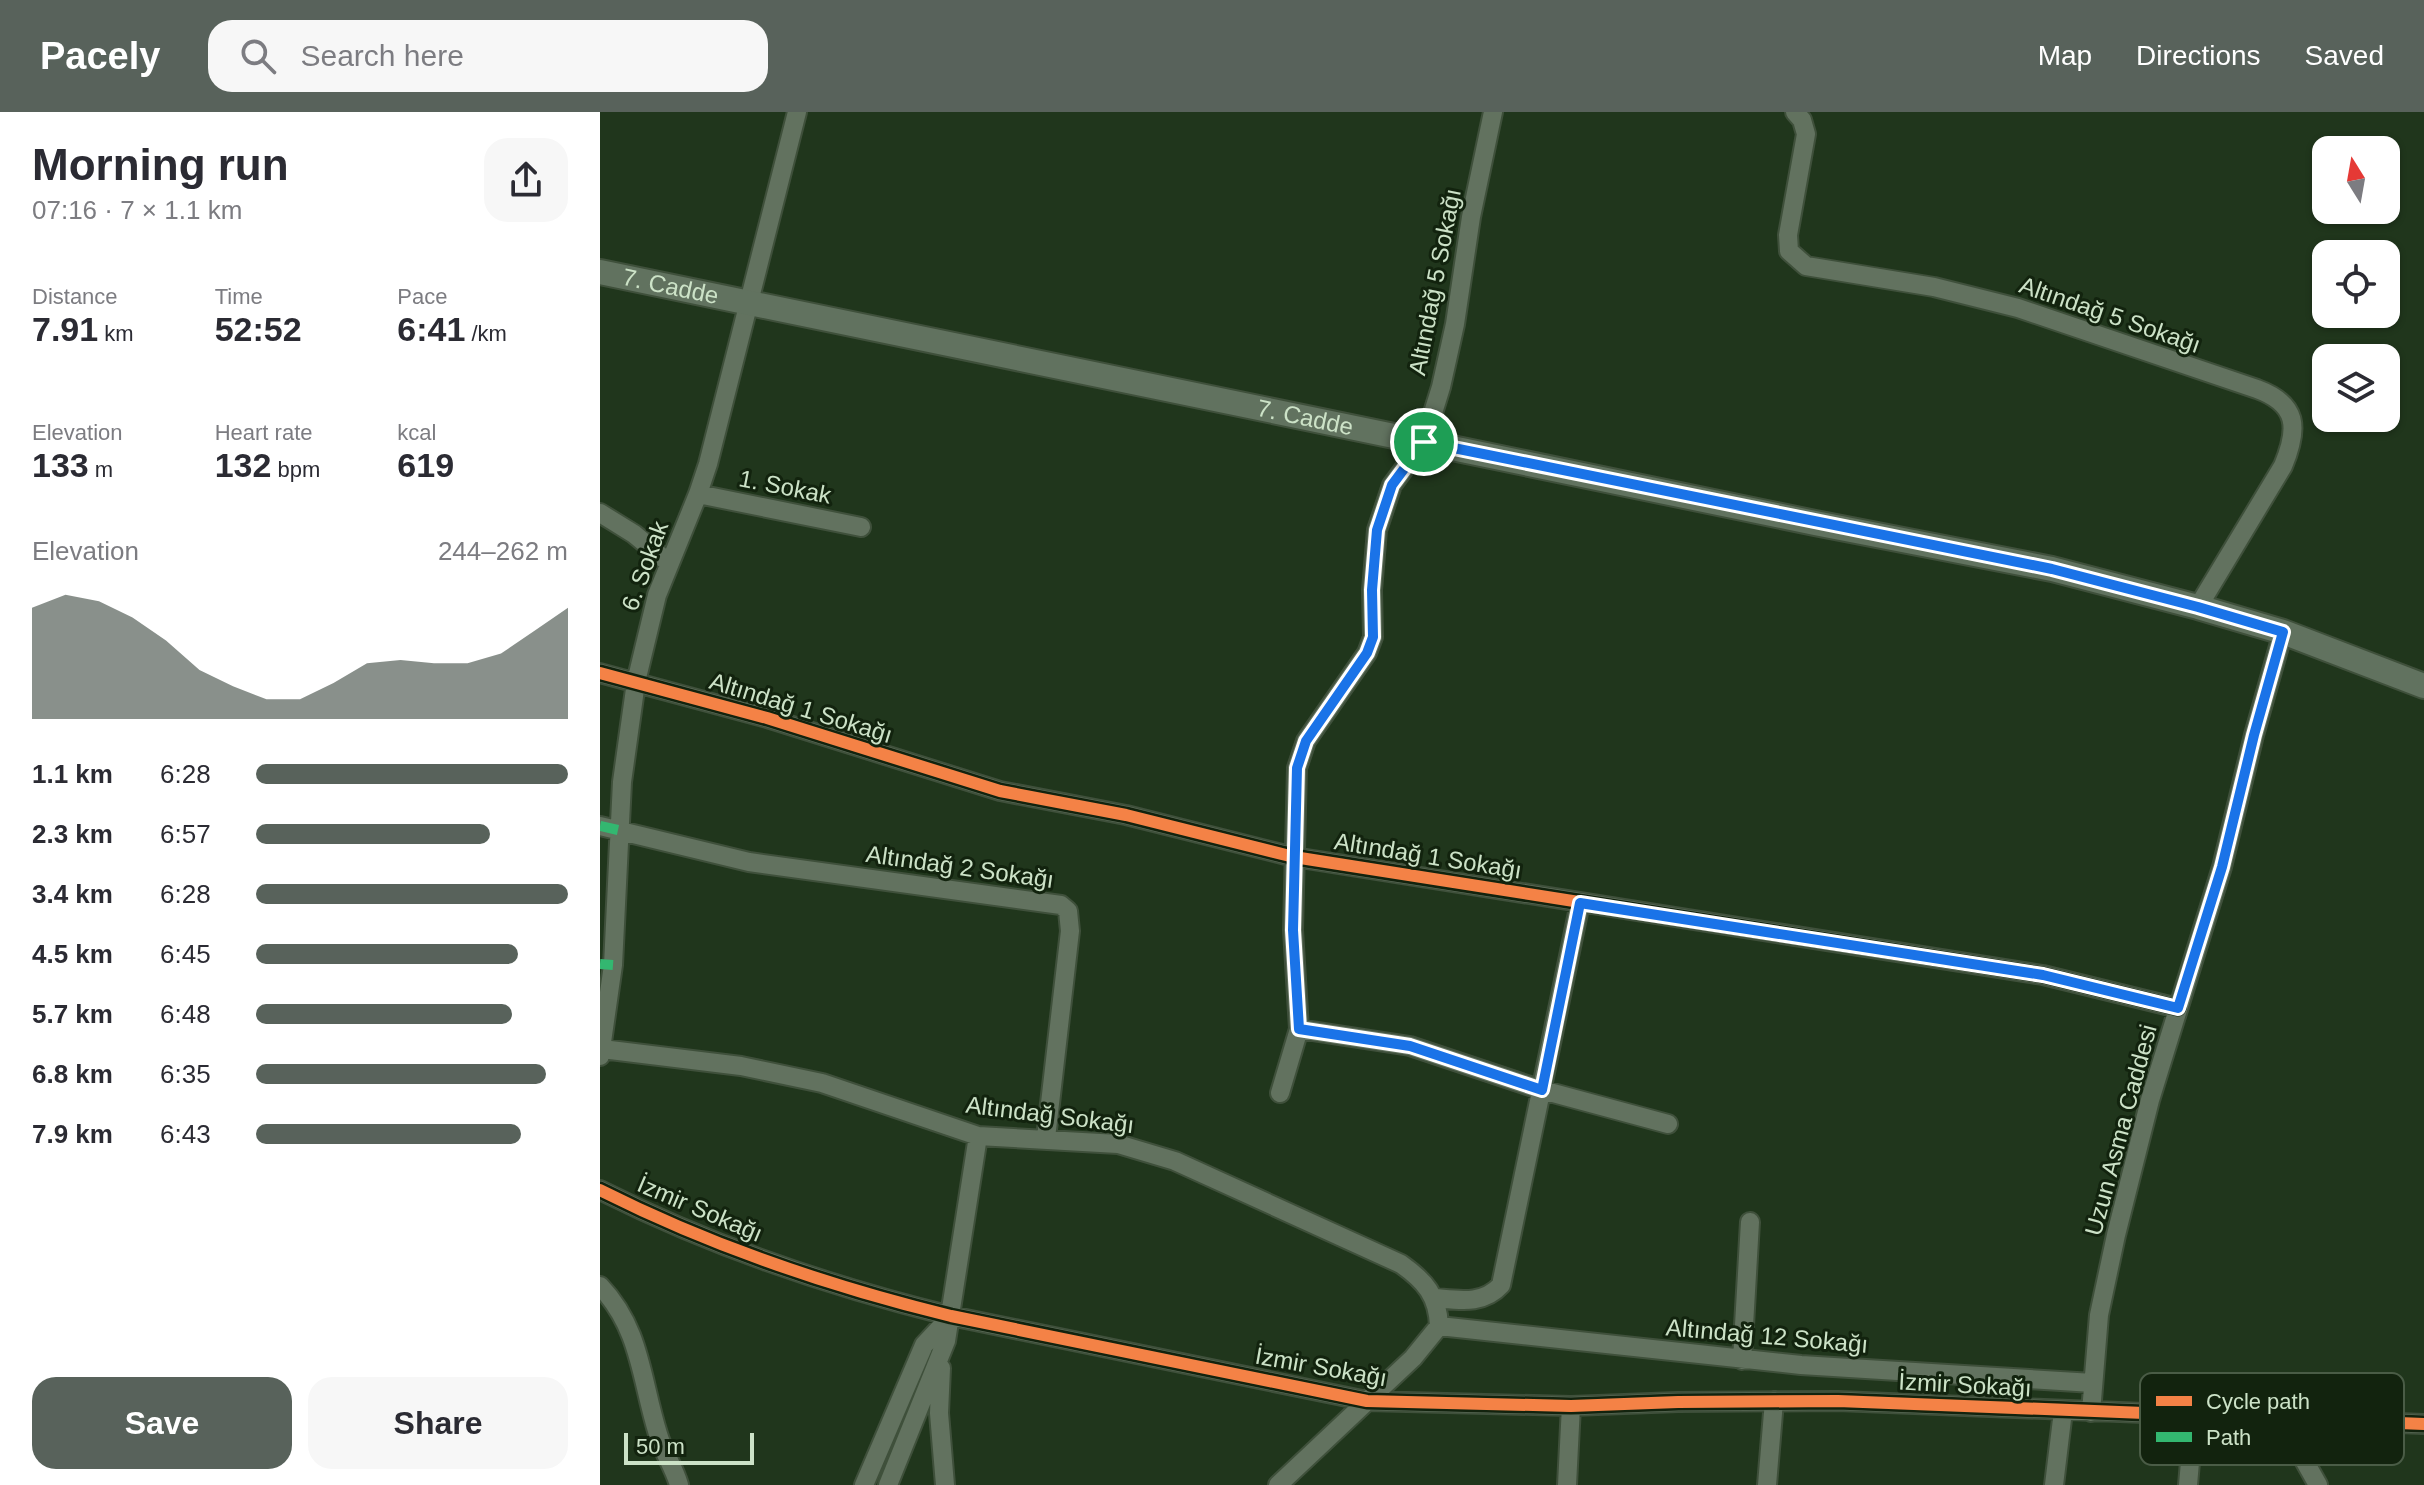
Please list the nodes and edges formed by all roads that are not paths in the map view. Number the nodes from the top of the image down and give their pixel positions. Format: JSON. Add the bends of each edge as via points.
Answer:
{"nodes":[{"id":1,"x":797,"y":112,"type":"edge"},
{"id":2,"x":1493,"y":112,"type":"edge"},
{"id":3,"x":1795,"y":112,"type":"edge"},
{"id":4,"x":600,"y":272,"type":"edge"},
{"id":5,"x":750,"y":302,"type":"junction"},
{"id":6,"x":1424,"y":442,"type":"junction"},
{"id":7,"x":698,"y":494,"type":"junction"},
{"id":8,"x":600,"y":513,"type":"edge"},
{"id":9,"x":861,"y":527,"type":"dead end"},
{"id":10,"x":669,"y":563,"type":"junction"},
{"id":11,"x":2198,"y":607,"type":"junction"},
{"id":12,"x":2283,"y":632,"type":"junction"},
{"id":13,"x":600,"y":673,"type":"edge"},
{"id":14,"x":636,"y":682,"type":"junction"},
{"id":15,"x":2424,"y":686,"type":"edge"},
{"id":16,"x":609,"y":828,"type":"edge"},
{"id":17,"x":1294,"y":857,"type":"junction"},
{"id":18,"x":1580,"y":903,"type":"junction"},
{"id":19,"x":606,"y":964,"type":"edge"},
{"id":20,"x":2178,"y":1008,"type":"junction"},
{"id":21,"x":1299,"y":1029,"type":"junction"},
{"id":22,"x":601,"y":1052,"type":"edge"},
{"id":23,"x":1542,"y":1090,"type":"junction"},
{"id":24,"x":1280,"y":1093,"type":"dead end"},
{"id":25,"x":1668,"y":1124,"type":"dead end"},
{"id":26,"x":978,"y":1136,"type":"junction"},
{"id":27,"x":1046,"y":1138,"type":"junction"},
{"id":28,"x":600,"y":1190,"type":"edge"},
{"id":29,"x":1750,"y":1222,"type":"dead end"},
{"id":30,"x":600,"y":1286,"type":"edge"},
{"id":31,"x":1435,"y":1298,"type":"junction"},
{"id":32,"x":951,"y":1316,"type":"junction"},
{"id":33,"x":1439,"y":1326,"type":"junction"},
{"id":34,"x":941,"y":1357,"type":"junction"},
{"id":35,"x":1742,"y":1360,"type":"junction"},
{"id":36,"x":2093,"y":1383,"type":"junction"},
{"id":37,"x":1367,"y":1401,"type":"junction"},
{"id":38,"x":1774,"y":1401,"type":"junction"},
{"id":39,"x":1571,"y":1406,"type":"junction"},
{"id":40,"x":2063,"y":1411,"type":"junction"},
{"id":41,"x":2091,"y":1412,"type":"junction"},
{"id":42,"x":2140,"y":1414,"type":"edge"},
{"id":43,"x":2404,"y":1423,"type":"edge"},
{"id":44,"x":2424,"y":1424,"type":"edge"},
{"id":45,"x":2190,"y":1465,"type":"edge"},
{"id":46,"x":2307,"y":1465,"type":"edge"},
{"id":47,"x":679,"y":1485,"type":"edge"},
{"id":48,"x":864,"y":1485,"type":"edge"},
{"id":49,"x":888,"y":1485,"type":"edge"},
{"id":50,"x":945,"y":1485,"type":"edge"},
{"id":51,"x":1278,"y":1485,"type":"edge"},
{"id":52,"x":1567,"y":1485,"type":"edge"},
{"id":53,"x":1767,"y":1485,"type":"edge"},
{"id":54,"x":2054,"y":1485,"type":"edge"},
{"id":55,"x":2188,"y":1485,"type":"edge"},
{"id":56,"x":2318,"y":1485,"type":"edge"}],
"edges":[{"from":1,"to":5,"type":"street","name":"6. Sokak"},
{"from":2,"to":6,"type":"street","name":"Altındağ 5 Sokağı","via":[[1455,324]]},
{"from":3,"to":11,"type":"street","name":"Altındağ 5 Sokağı","via":[[1806,134],[1789,251],[1806,266],[1934,287],[2018,308],[2257,389],[2286,405],[2292,432],[2283,466]]},
{"from":4,"to":5,"type":"main road","name":"7. Cadde"},
{"from":5,"to":6,"type":"main road","name":"7. Cadde"},
{"from":5,"to":7,"type":"street","name":"6. Sokak"},
{"from":6,"to":11,"type":"main road","name":"7. Cadde","via":[[2052,569]]},
{"from":6,"to":17,"type":"street","name":"Altındağ 5 Sokağı","via":[[1392,485],[1377,530],[1373,637],[1367,653],[1301,754]]},
{"from":7,"to":9,"type":"street","name":"1. Sokak"},
{"from":7,"to":10,"type":"street","name":"6. Sokak"},
{"from":8,"to":10,"type":"street"},
{"from":10,"to":14,"type":"street","name":"6. Sokak"},
{"from":11,"to":12,"type":"main road","name":"7. Cadde"},
{"from":12,"to":15,"type":"main road","name":"7. Cadde"},
{"from":12,"to":20,"type":"street","name":"Uzun Asma Caddesi","via":[[2222,867]]},
{"from":13,"to":14,"type":"street","name":"Altındağ 1 Sokağı"},
{"from":14,"to":16,"type":"street","name":"6. Sokak"},
{"from":14,"to":17,"type":"street","name":"Altındağ 1 Sokağı","via":[[985,787]]},
{"from":16,"to":19,"type":"street","name":"6. Sokak"},
{"from":16,"to":27,"type":"street","name":"Altındağ 2 Sokağı","via":[[749,862],[1061,905],[1068,911],[1070,931]]},
{"from":17,"to":18,"type":"street","name":"Altındağ 1 Sokağı"},
{"from":17,"to":21,"type":"street","name":"Altındağ 5 Sokağı"},
{"from":18,"to":20,"type":"street","name":"Altındağ 1 Sokağı","via":[[2043,975]]},
{"from":18,"to":23,"type":"street"},
{"from":19,"to":22,"type":"street","name":"6. Sokak"},
{"from":20,"to":36,"type":"street","name":"Uzun Asma Caddesi","via":[[2116,1235],[2099,1315]]},
{"from":21,"to":23,"type":"street","via":[[1410,1046]]},
{"from":21,"to":24,"type":"street","name":"Altındağ 5 Sokağı"},
{"from":22,"to":26,"type":"street","name":"Altındağ Sokağı","via":[[741,1066],[822,1083]]},
{"from":23,"to":25,"type":"street"},
{"from":23,"to":31,"type":"street","via":[[1501,1285],[1493,1294],[1470,1301]]},
{"from":26,"to":27,"type":"street","name":"Altındağ Sokağı"},
{"from":26,"to":32,"type":"street"},
{"from":27,"to":31,"type":"street","name":"Altındağ Sokağı","via":[[1118,1144],[1175,1161],[1390,1258],[1416,1275]]},
{"from":28,"to":32,"type":"street","name":"İzmir Sokağı","via":[[692,1233],[832,1285]]},
{"from":29,"to":35,"type":"street"},
{"from":30,"to":47,"type":"street","via":[[629,1326],[657,1433]]},
{"from":31,"to":33,"type":"street"},
{"from":32,"to":34,"type":"street"},
{"from":32,"to":37,"type":"street","name":"İzmir Sokağı"},
{"from":32,"to":48,"type":"street","via":[[924,1345]]},
{"from":33,"to":35,"type":"street","name":"Altındağ 12 Sokağı"},
{"from":33,"to":37,"type":"street"},
{"from":34,"to":49,"type":"street"},
{"from":34,"to":50,"type":"street"},
{"from":35,"to":36,"type":"street","name":"Altındağ 12 Sokağı"},
{"from":36,"to":41,"type":"street","name":"Uzun Asma Caddesi"},
{"from":37,"to":39,"type":"street","name":"İzmir Sokağı"},
{"from":37,"to":51,"type":"street"},
{"from":38,"to":39,"type":"street","name":"İzmir Sokağı"},
{"from":38,"to":40,"type":"street","name":"İzmir Sokağı"},
{"from":38,"to":53,"type":"street"},
{"from":39,"to":52,"type":"street"},
{"from":40,"to":41,"type":"street","name":"İzmir Sokağı"},
{"from":40,"to":54,"type":"street"},
{"from":41,"to":42,"type":"street","name":"İzmir Sokağı"},
{"from":43,"to":44,"type":"street","name":"İzmir Sokağı"},
{"from":45,"to":55,"type":"street"},
{"from":46,"to":56,"type":"street"}]}
